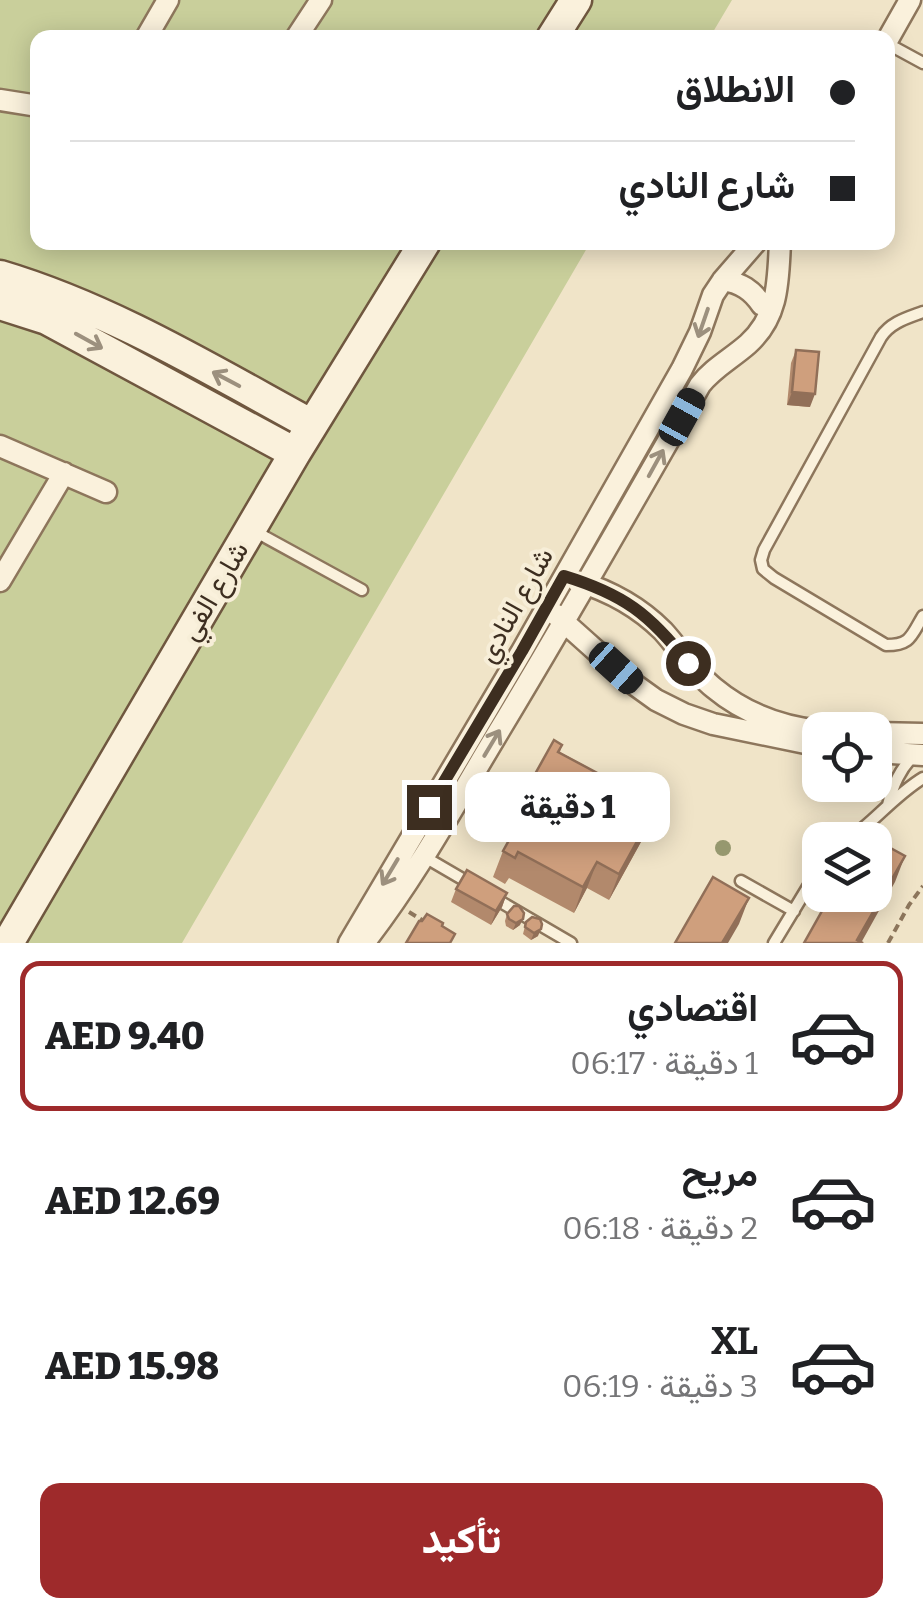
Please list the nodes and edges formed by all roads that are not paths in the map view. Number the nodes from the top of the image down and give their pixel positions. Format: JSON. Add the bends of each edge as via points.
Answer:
{"nodes":[{"id":1,"x":168,"y":0,"type":"edge"},
{"id":2,"x":321,"y":0,"type":"edge"},
{"id":3,"x":576,"y":0,"type":"edge"},
{"id":4,"x":910,"y":0,"type":"edge"},
{"id":5,"x":151,"y":30,"type":"edge"},
{"id":6,"x":301,"y":30,"type":"edge"},
{"id":7,"x":557,"y":30,"type":"edge"},
{"id":8,"x":894,"y":30,"type":"edge"},
{"id":9,"x":895,"y":46,"type":"edge"},
{"id":10,"x":923,"y":63,"type":"edge"},
{"id":11,"x":0,"y":100,"type":"edge"},
{"id":12,"x":30,"y":105,"type":"edge"},
{"id":13,"x":420,"y":250,"type":"edge"},
{"id":14,"x":749,"y":250,"type":"edge"},
{"id":15,"x":778,"y":250,"type":"edge"},
{"id":16,"x":780,"y":250,"type":"edge"},
{"id":17,"x":0,"y":276,"type":"edge"},
{"id":18,"x":723,"y":280,"type":"junction"},
{"id":19,"x":0,"y":304,"type":"edge"},
{"id":20,"x":762,"y":306,"type":"junction"},
{"id":21,"x":923,"y":312,"type":"edge"},
{"id":22,"x":700,"y":385,"type":"junction"},
{"id":23,"x":312,"y":425,"type":"junction"},
{"id":24,"x":0,"y":446,"type":"edge"},
{"id":25,"x":295,"y":453,"type":"junction"},
{"id":26,"x":64,"y":473,"type":"junction"},
{"id":27,"x":106,"y":492,"type":"dead end"},
{"id":28,"x":250,"y":529,"type":"junction"},
{"id":29,"x":564,"y":576,"type":"junction"},
{"id":30,"x":0,"y":581,"type":"edge"},
{"id":31,"x":587,"y":584,"type":"junction"},
{"id":32,"x":362,"y":590,"type":"dead end"},
{"id":33,"x":546,"y":606,"type":"junction"},
{"id":34,"x":923,"y":616,"type":"edge"},
{"id":35,"x":564,"y":622,"type":"junction"},
{"id":36,"x":802,"y":727,"type":"edge"},
{"id":37,"x":892,"y":738,"type":"edge"},
{"id":38,"x":802,"y":742,"type":"edge"},
{"id":39,"x":921,"y":747,"type":"edge"},
{"id":40,"x":892,"y":750,"type":"edge"},
{"id":41,"x":923,"y":778,"type":"edge"},
{"id":42,"x":460,"y":796,"type":"junction"},
{"id":43,"x":888,"y":805,"type":"junction"},
{"id":44,"x":871,"y":822,"type":"edge"},
{"id":45,"x":511,"y":831,"type":"edge"},
{"id":46,"x":422,"y":856,"type":"junction"},
{"id":47,"x":741,"y":882,"type":"dead end"},
{"id":48,"x":802,"y":897,"type":"edge"},
{"id":49,"x":794,"y":910,"type":"junction"},
{"id":50,"x":8,"y":943,"type":"edge"},
{"id":51,"x":348,"y":943,"type":"edge"},
{"id":52,"x":364,"y":943,"type":"edge"},
{"id":53,"x":571,"y":943,"type":"edge"},
{"id":54,"x":774,"y":943,"type":"edge"}],
"edges":[{"from":1,"to":5,"type":"street"},
{"from":2,"to":6,"type":"street"},
{"from":3,"to":7,"type":"street"},
{"from":4,"to":8,"type":"street"},
{"from":9,"to":10,"type":"lane"},
{"from":11,"to":12,"type":"street"},
{"from":13,"to":23,"type":"street","name":"شارع الفي"},
{"from":14,"to":18,"type":"street","name":"شارع النادي"},
{"from":15,"to":20,"type":"street"},
{"from":16,"to":22,"type":"street","name":"شارع النادي","via":[[771,313]]},
{"from":23,"to":17,"type":"street","one_way":true,"via":[[106,316]]},
{"from":18,"to":20,"type":"street","via":[[750,290]]},
{"from":18,"to":29,"type":"street","name":"شارع النادي","one_way":true,"via":[[692,350]]},
{"from":19,"to":25,"type":"street","one_way":true,"via":[[47,318]]},
{"from":20,"to":22,"type":"street","via":[[707,366]]},
{"from":21,"to":34,"type":"lane","via":[[880,337],[761,560],[774,578],[886,645],[910,638]]},
{"from":31,"to":22,"type":"street","name":"شارع النادي","one_way":true},
{"from":23,"to":25,"type":"street","name":"شارع الفي"},
{"from":24,"to":26,"type":"street"},
{"from":25,"to":28,"type":"street","name":"شارع الفي"},
{"from":26,"to":27,"type":"street"},
{"from":26,"to":30,"type":"street"},
{"from":28,"to":32,"type":"lane"},
{"from":28,"to":50,"type":"street","name":"شارع الفي"},
{"from":29,"to":31,"type":"street"},
{"from":29,"to":33,"type":"street","name":"شارع النادي"},
{"from":31,"to":35,"type":"street","name":"شارع النادي"},
{"from":31,"to":36,"type":"street","via":[[648,617],[730,700]]},
{"from":33,"to":35,"type":"street"},
{"from":33,"to":51,"type":"street","name":"شارع النادي","one_way":true},
{"from":35,"to":38,"type":"street","via":[[656,700],[713,724]]},
{"from":42,"to":35,"type":"street","name":"شارع النادي","one_way":true},
{"from":37,"to":39,"type":"street"},
{"from":39,"to":40,"type":"street"},
{"from":39,"to":43,"type":"lane","via":[[900,770]]},
{"from":41,"to":43,"type":"lane"},
{"from":42,"to":45,"type":"lane"},
{"from":42,"to":46,"type":"street","name":"شارع النادي"},
{"from":43,"to":44,"type":"lane"},
{"from":46,"to":52,"type":"street","name":"شارع النادي"},
{"from":46,"to":53,"type":"lane"},
{"from":47,"to":49,"type":"lane"},
{"from":48,"to":49,"type":"lane"},
{"from":49,"to":54,"type":"lane"}]}
